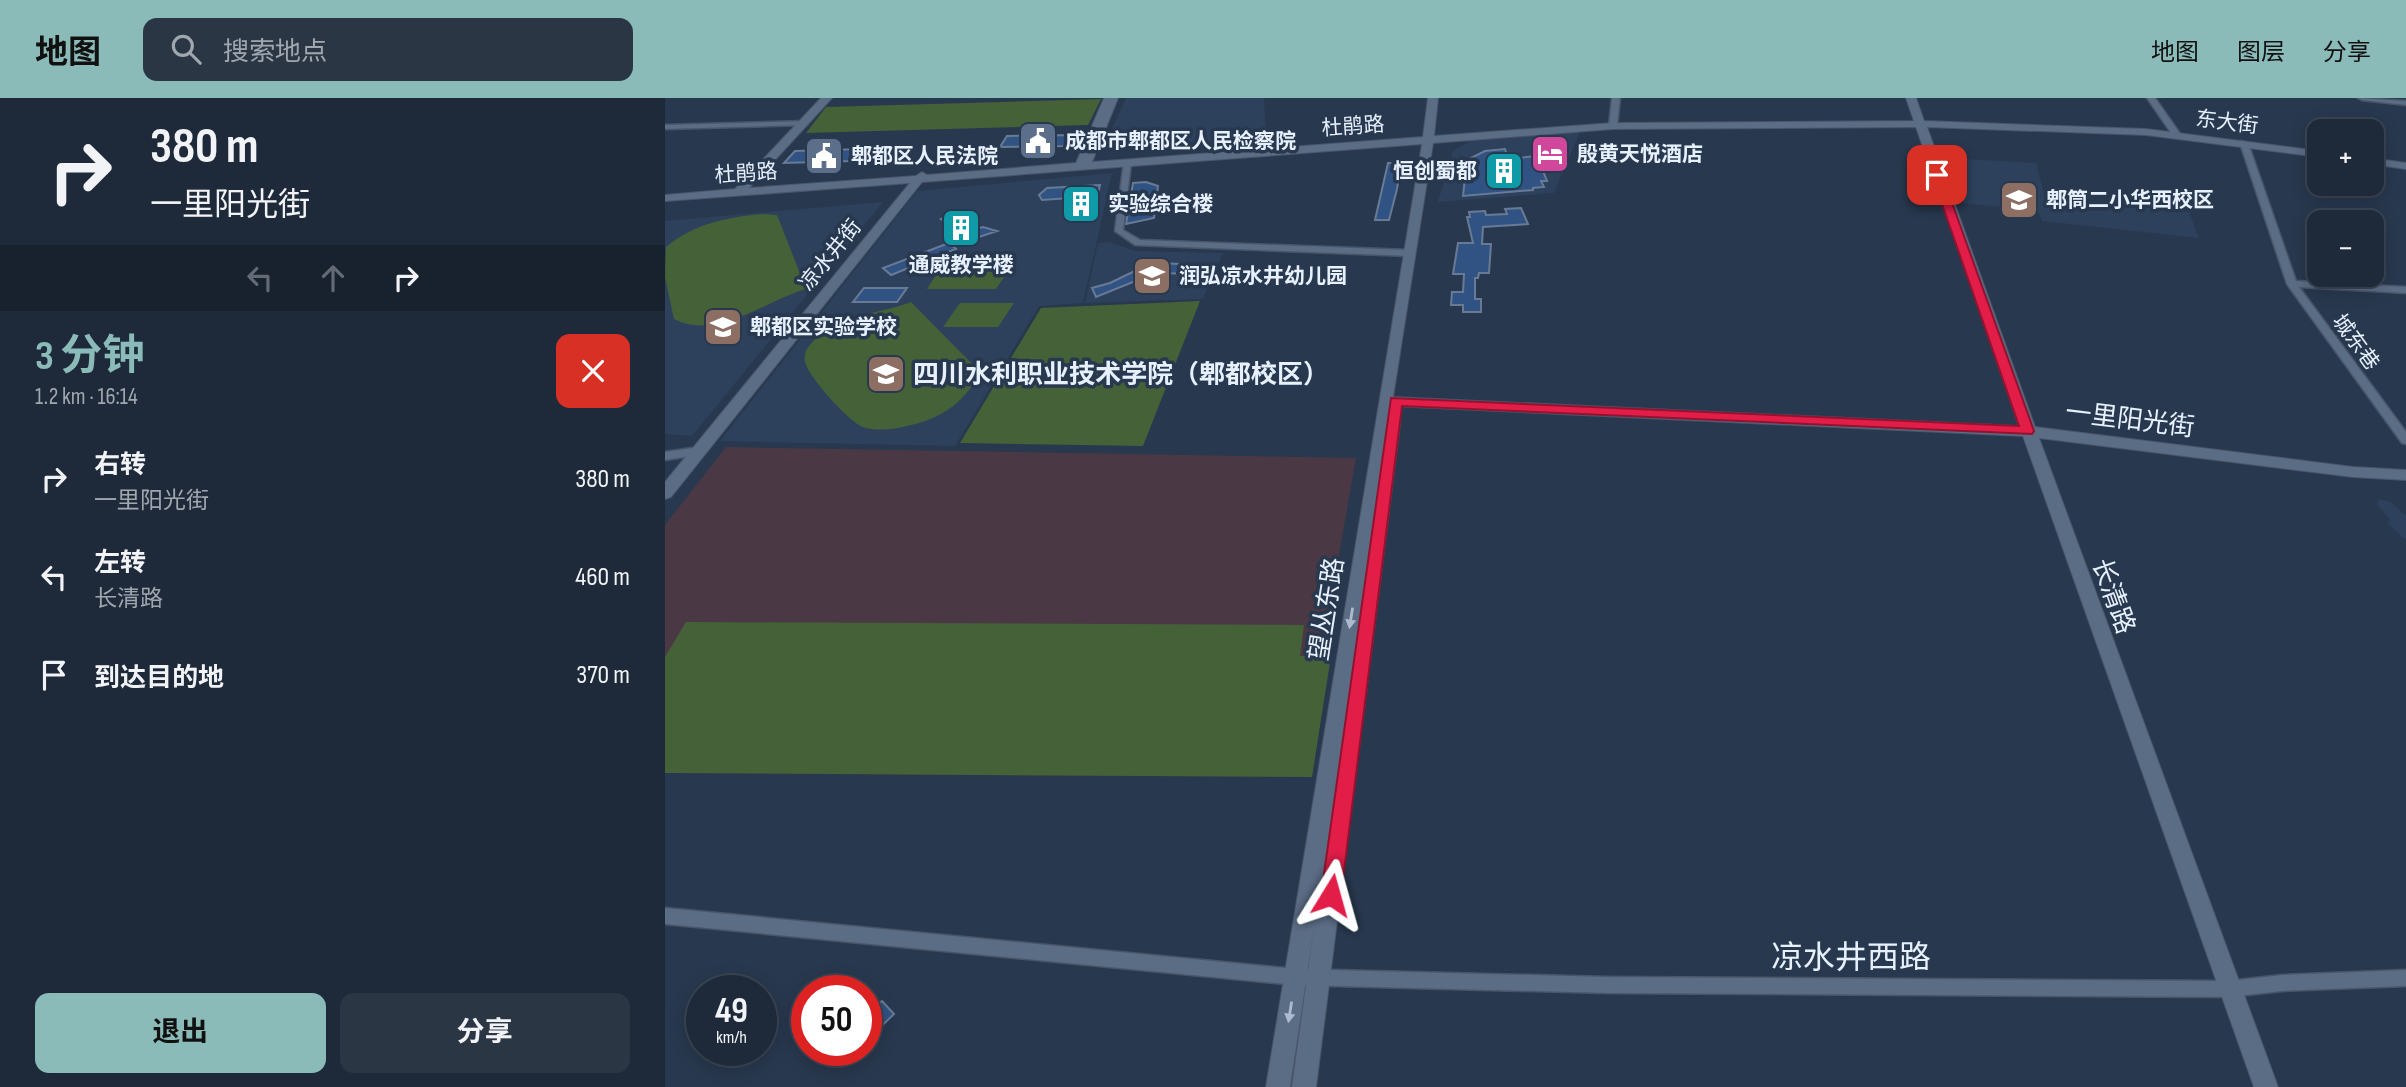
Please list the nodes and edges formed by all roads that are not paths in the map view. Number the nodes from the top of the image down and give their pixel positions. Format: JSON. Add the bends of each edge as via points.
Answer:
{"nodes":[{"id":1,"x":827,"y":98,"type":"edge"},
{"id":2,"x":1111,"y":98,"type":"edge"},
{"id":3,"x":1433,"y":98,"type":"edge"},
{"id":4,"x":1441,"y":98,"type":"edge"},
{"id":5,"x":1616,"y":98,"type":"edge"},
{"id":6,"x":1911,"y":98,"type":"edge"},
{"id":7,"x":2151,"y":98,"type":"edge"},
{"id":8,"x":2362,"y":98,"type":"edge"},
{"id":9,"x":2406,"y":103,"type":"edge"},
{"id":10,"x":1919,"y":122,"type":"junction"},
{"id":11,"x":804,"y":123,"type":"junction"},
{"id":12,"x":1614,"y":124,"type":"junction"},
{"id":13,"x":665,"y":127,"type":"edge"},
{"id":14,"x":2175,"y":133,"type":"junction"},
{"id":15,"x":1433,"y":136,"type":"junction"},
{"id":16,"x":2244,"y":143,"type":"junction"},
{"id":17,"x":2307,"y":150,"type":"edge"},
{"id":18,"x":2307,"y":151,"type":"edge"},
{"id":19,"x":2384,"y":161,"type":"edge"},
{"id":20,"x":1084,"y":163,"type":"junction"},
{"id":21,"x":1127,"y":163,"type":"junction"},
{"id":22,"x":2406,"y":164,"type":"edge"},
{"id":23,"x":920,"y":177,"type":"junction"},
{"id":24,"x":741,"y":190,"type":"junction"},
{"id":25,"x":665,"y":196,"type":"edge"},
{"id":26,"x":1409,"y":253,"type":"junction"},
{"id":27,"x":2293,"y":284,"type":"junction"},
{"id":28,"x":2406,"y":290,"type":"edge"},
{"id":29,"x":1390,"y":401,"type":"junction"},
{"id":30,"x":2027,"y":431,"type":"junction"},
{"id":31,"x":2406,"y":440,"type":"edge"},
{"id":32,"x":699,"y":451,"type":"junction"},
{"id":33,"x":665,"y":456,"type":"edge"},
{"id":34,"x":2406,"y":475,"type":"edge"},
{"id":35,"x":665,"y":493,"type":"edge"},
{"id":36,"x":665,"y":916,"type":"edge"},
{"id":37,"x":1296,"y":977,"type":"junction"},
{"id":38,"x":1320,"y":977,"type":"junction"},
{"id":39,"x":2406,"y":978,"type":"edge"},
{"id":40,"x":2229,"y":989,"type":"junction"},
{"id":41,"x":1278,"y":1087,"type":"edge"},
{"id":42,"x":1304,"y":1087,"type":"edge"},
{"id":43,"x":2266,"y":1087,"type":"edge"}],
"edges":[{"from":1,"to":11,"type":"main road"},
{"from":2,"to":20,"type":"main road"},
{"from":3,"to":15,"type":"main road"},
{"from":4,"to":15,"type":"main road"},
{"from":5,"to":12,"type":"street"},
{"from":6,"to":10,"type":"main road","name":"长清路"},
{"from":7,"to":14,"type":"street"},
{"from":8,"to":9,"type":"street"},
{"from":10,"to":12,"type":"main road","name":"杜鹃路"},
{"from":10,"to":14,"type":"main road","name":"东大街"},
{"from":10,"to":30,"type":"main road","name":"长清路"},
{"from":11,"to":13,"type":"street"},
{"from":11,"to":24,"type":"main road"},
{"from":12,"to":15,"type":"main road","name":"杜鹃路"},
{"from":14,"to":16,"type":"main road","name":"东大街"},
{"from":14,"to":17,"type":"main road","name":"东大街"},
{"from":15,"to":20,"type":"main road","name":"杜鹃路"},
{"from":15,"to":21,"type":"main road","name":"杜鹃路"},
{"from":15,"to":26,"type":"main road","name":"望丛东路"},
{"from":15,"to":29,"type":"main road","name":"望丛东路"},
{"from":16,"to":18,"type":"main road","name":"东大街"},
{"from":16,"to":27,"type":"street","name":"城东巷"},
{"from":19,"to":22,"type":"main road"},
{"from":20,"to":21,"type":"main road","name":"杜鹃路"},
{"from":20,"to":23,"type":"main road","name":"杜鹃路"},
{"from":21,"to":26,"type":"street","via":[[1119,231],[1138,243]]},
{"from":23,"to":24,"type":"main road","name":"杜鹃路"},
{"from":23,"to":32,"type":"main road","name":"凉水井街"},
{"from":24,"to":25,"type":"main road","name":"杜鹃路"},
{"from":26,"to":29,"type":"main road","name":"望丛东路"},
{"from":27,"to":28,"type":"street"},
{"from":27,"to":31,"type":"street","name":"城东巷"},
{"from":29,"to":30,"type":"main road","name":"一里阳光街"},
{"from":29,"to":37,"type":"main road","name":"望丛东路","one_way":true},
{"from":29,"to":38,"type":"main road","name":"望丛东路"},
{"from":30,"to":34,"type":"main road","name":"一里阳光街"},
{"from":30,"to":40,"type":"main road","name":"长清路"},
{"from":32,"to":33,"type":"street"},
{"from":32,"to":35,"type":"main road","name":"凉水井街"},
{"from":36,"to":37,"type":"street"},
{"from":37,"to":38,"type":"street","name":"凉水井西路"},
{"from":37,"to":41,"type":"main road","name":"望丛东路","one_way":true},
{"from":38,"to":40,"type":"street","name":"凉水井西路","via":[[1608,985]]},
{"from":38,"to":42,"type":"main road","name":"望丛东路"},
{"from":39,"to":40,"type":"street","name":"凉水井西路"},
{"from":40,"to":43,"type":"main road","name":"长清路"}]}
